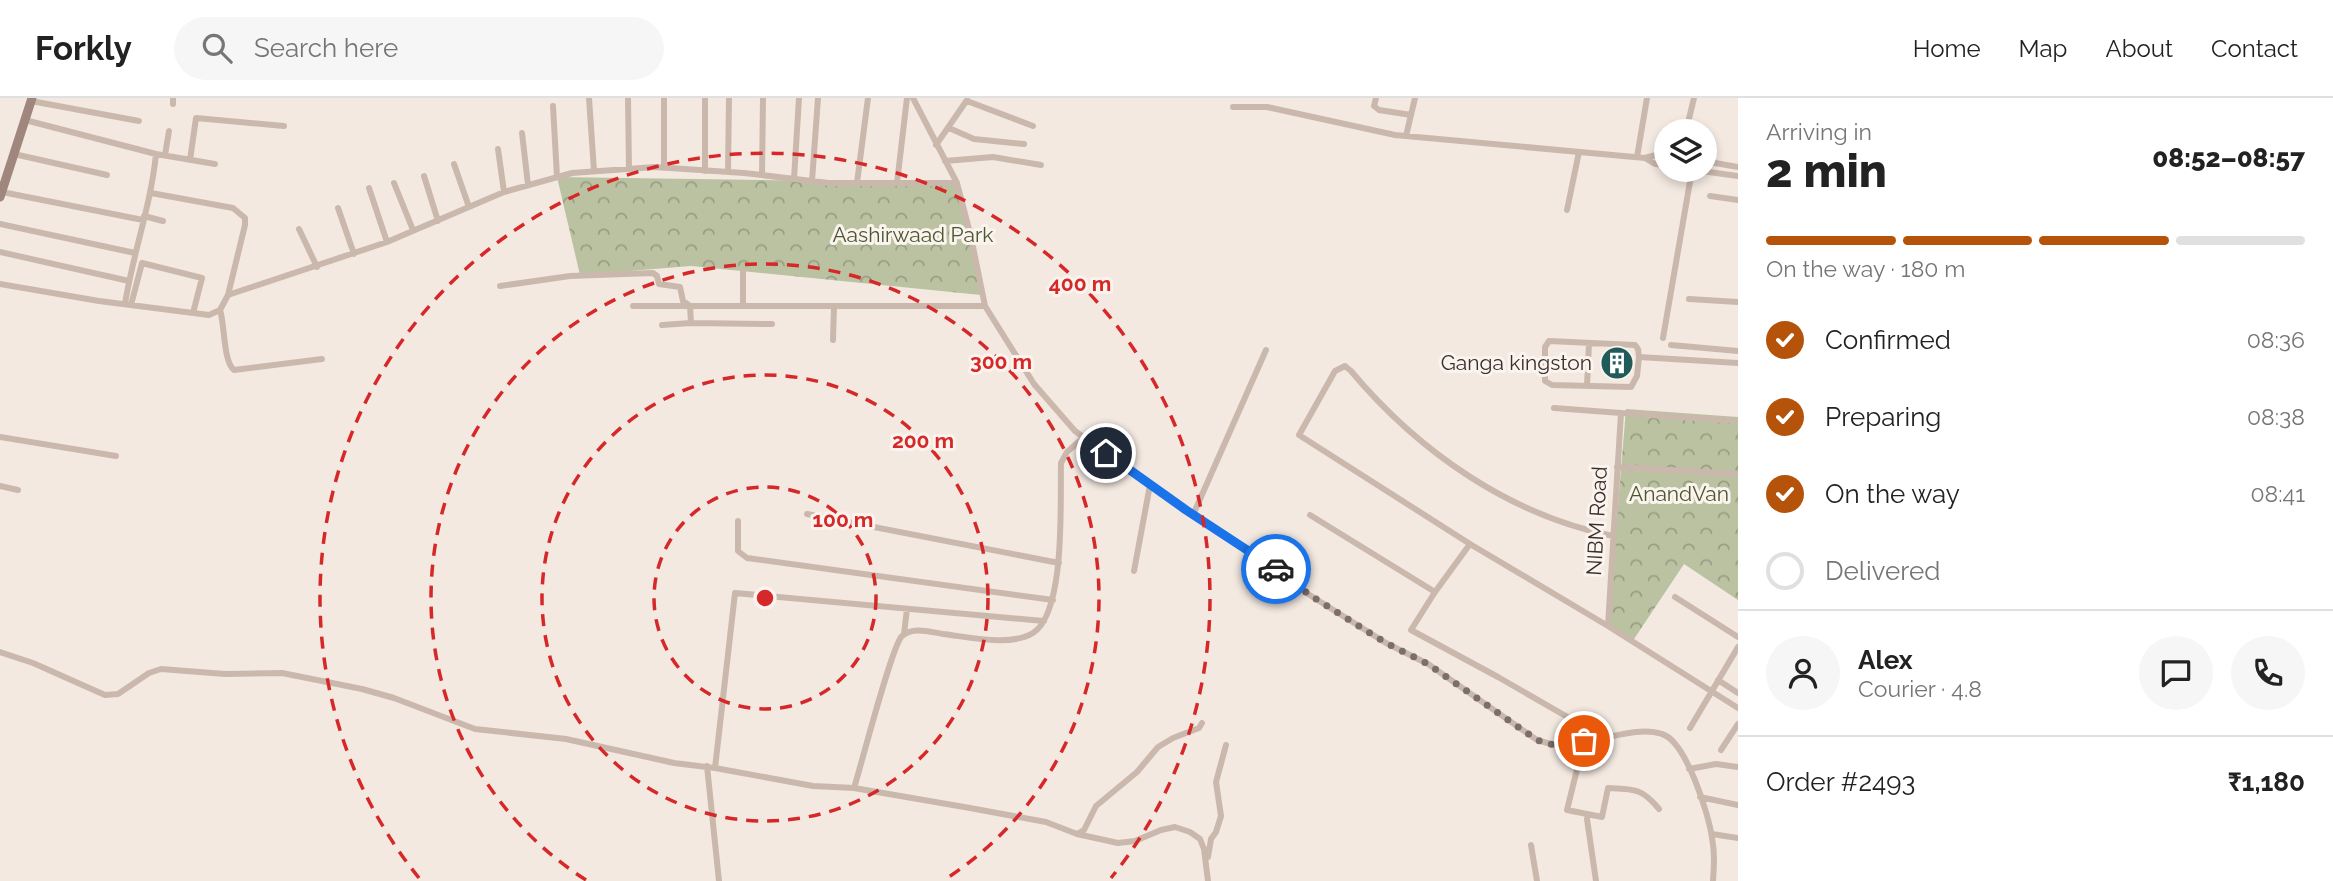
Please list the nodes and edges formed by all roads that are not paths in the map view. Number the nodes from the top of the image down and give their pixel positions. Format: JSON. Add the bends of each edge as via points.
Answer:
{"nodes":[{"id":1,"x":589,"y":98,"type":"edge"},
{"id":2,"x":628,"y":98,"type":"edge"},
{"id":3,"x":664,"y":98,"type":"edge"},
{"id":4,"x":705,"y":98,"type":"edge"},
{"id":5,"x":729,"y":98,"type":"edge"},
{"id":6,"x":763,"y":98,"type":"edge"},
{"id":7,"x":799,"y":98,"type":"edge"},
{"id":8,"x":818,"y":98,"type":"edge"},
{"id":9,"x":868,"y":98,"type":"edge"},
{"id":10,"x":907,"y":98,"type":"edge"},
{"id":11,"x":913,"y":98,"type":"edge"},
{"id":12,"x":1376,"y":98,"type":"edge"},
{"id":13,"x":1415,"y":98,"type":"edge"},
{"id":14,"x":1647,"y":98,"type":"edge"},
{"id":15,"x":1694,"y":98,"type":"edge"},
{"id":16,"x":31,"y":99,"type":"edge"},
{"id":17,"x":967,"y":99,"type":"edge"},
{"id":18,"x":553,"y":106,"type":"dead end"},
{"id":19,"x":1233,"y":107,"type":"dead end"},
{"id":20,"x":1410,"y":115,"type":"junction"},
{"id":21,"x":1689,"y":119,"type":"edge"},
{"id":22,"x":25,"y":120,"type":"junction"},
{"id":23,"x":139,"y":121,"type":"dead end"},
{"id":24,"x":284,"y":126,"type":"dead end"},
{"id":25,"x":1033,"y":126,"type":"dead end"},
{"id":26,"x":949,"y":128,"type":"junction"},
{"id":27,"x":169,"y":131,"type":"dead end"},
{"id":28,"x":522,"y":133,"type":"dead end"},
{"id":29,"x":1406,"y":136,"type":"junction"},
{"id":30,"x":1024,"y":144,"type":"dead end"},
{"id":31,"x":936,"y":145,"type":"junction"},
{"id":32,"x":498,"y":149,"type":"dead end"},
{"id":33,"x":1579,"y":152,"type":"junction"},
{"id":34,"x":14,"y":154,"type":"junction"},
{"id":35,"x":156,"y":154,"type":"junction"},
{"id":36,"x":165,"y":155,"type":"junction"},
{"id":37,"x":1654,"y":155,"type":"edge"},
{"id":38,"x":1641,"y":158,"type":"junction"},
{"id":39,"x":190,"y":160,"type":"junction"},
{"id":40,"x":945,"y":161,"type":"junction"},
{"id":41,"x":1717,"y":163,"type":"edge"},
{"id":42,"x":215,"y":164,"type":"dead end"},
{"id":43,"x":454,"y":164,"type":"dead end"},
{"id":44,"x":1654,"y":164,"type":"edge"},
{"id":45,"x":1041,"y":165,"type":"dead end"},
{"id":46,"x":1738,"y":167,"type":"edge"},
{"id":47,"x":664,"y":168,"type":"junction"},
{"id":48,"x":629,"y":169,"type":"junction"},
{"id":49,"x":705,"y":171,"type":"junction"},
{"id":50,"x":594,"y":172,"type":"junction"},
{"id":51,"x":728,"y":172,"type":"junction"},
{"id":52,"x":1717,"y":174,"type":"edge"},
{"id":53,"x":107,"y":175,"type":"dead end"},
{"id":54,"x":762,"y":175,"type":"junction"},
{"id":55,"x":424,"y":176,"type":"dead end"},
{"id":56,"x":558,"y":177,"type":"junction"},
{"id":57,"x":1738,"y":177,"type":"edge"},
{"id":58,"x":794,"y":179,"type":"junction"},
{"id":59,"x":813,"y":181,"type":"junction"},
{"id":60,"x":1691,"y":182,"type":"edge"},
{"id":61,"x":394,"y":183,"type":"dead end"},
{"id":62,"x":857,"y":183,"type":"junction"},
{"id":63,"x":897,"y":183,"type":"junction"},
{"id":64,"x":957,"y":183,"type":"junction"},
{"id":65,"x":528,"y":186,"type":"junction"},
{"id":66,"x":369,"y":188,"type":"dead end"},
{"id":67,"x":504,"y":192,"type":"junction"},
{"id":68,"x":151,"y":193,"type":"junction"},
{"id":69,"x":1,"y":195,"type":"edge"},
{"id":70,"x":1710,"y":197,"type":"dead end"},
{"id":71,"x":1738,"y":200,"type":"edge"},
{"id":72,"x":469,"y":207,"type":"junction"},
{"id":73,"x":338,"y":208,"type":"dead end"},
{"id":74,"x":1567,"y":210,"type":"dead end"},
{"id":75,"x":144,"y":218,"type":"junction"},
{"id":76,"x":163,"y":220,"type":"dead end"},
{"id":77,"x":438,"y":221,"type":"junction"},
{"id":78,"x":0,"y":224,"type":"edge"},
{"id":79,"x":299,"y":229,"type":"dead end"},
{"id":80,"x":413,"y":230,"type":"junction"},
{"id":81,"x":387,"y":242,"type":"junction"},
{"id":82,"x":0,"y":252,"type":"edge"},
{"id":83,"x":135,"y":253,"type":"junction"},
{"id":84,"x":354,"y":254,"type":"junction"},
{"id":85,"x":317,"y":267,"type":"junction"},
{"id":86,"x":743,"y":272,"type":"dead end"},
{"id":87,"x":129,"y":281,"type":"junction"},
{"id":88,"x":0,"y":284,"type":"edge"},
{"id":89,"x":500,"y":286,"type":"dead end"},
{"id":90,"x":228,"y":295,"type":"junction"},
{"id":91,"x":1689,"y":299,"type":"dead end"},
{"id":92,"x":1738,"y":302,"type":"edge"},
{"id":93,"x":128,"y":305,"type":"junction"},
{"id":94,"x":632,"y":306,"type":"dead end"},
{"id":95,"x":690,"y":306,"type":"junction"},
{"id":96,"x":743,"y":306,"type":"junction"},
{"id":97,"x":834,"y":306,"type":"junction"},
{"id":98,"x":985,"y":306,"type":"junction"},
{"id":99,"x":220,"y":310,"type":"junction"},
{"id":100,"x":193,"y":313,"type":"junction"},
{"id":101,"x":691,"y":323,"type":"junction"},
{"id":102,"x":772,"y":324,"type":"dead end"},
{"id":103,"x":662,"y":326,"type":"dead end"},
{"id":104,"x":1663,"y":338,"type":"dead end"},
{"id":105,"x":833,"y":341,"type":"dead end"},
{"id":106,"x":1589,"y":343,"type":"junction"},
{"id":107,"x":1671,"y":345,"type":"dead end"},
{"id":108,"x":1266,"y":350,"type":"dead end"},
{"id":109,"x":1738,"y":351,"type":"edge"},
{"id":110,"x":1639,"y":357,"type":"junction"},
{"id":111,"x":323,"y":359,"type":"dead end"},
{"id":112,"x":1738,"y":363,"type":"edge"},
{"id":113,"x":1587,"y":386,"type":"junction"},
{"id":114,"x":1554,"y":408,"type":"dead end"},
{"id":115,"x":1621,"y":413,"type":"junction"},
{"id":116,"x":1738,"y":421,"type":"edge"},
{"id":117,"x":0,"y":437,"type":"edge"},
{"id":118,"x":1084,"y":437,"type":"junction"},
{"id":119,"x":116,"y":456,"type":"dead end"},
{"id":120,"x":1617,"y":467,"type":"junction"},
{"id":121,"x":1738,"y":474,"type":"edge"},
{"id":122,"x":1150,"y":485,"type":"junction"},
{"id":123,"x":0,"y":486,"type":"edge"},
{"id":124,"x":18,"y":490,"type":"dead end"},
{"id":125,"x":807,"y":514,"type":"dead end"},
{"id":126,"x":1193,"y":514,"type":"junction"},
{"id":127,"x":1310,"y":514,"type":"dead end"},
{"id":128,"x":738,"y":521,"type":"dead end"},
{"id":129,"x":1613,"y":536,"type":"junction"},
{"id":130,"x":1470,"y":544,"type":"junction"},
{"id":131,"x":1059,"y":563,"type":"junction"},
{"id":132,"x":1133,"y":571,"type":"dead end"},
{"id":133,"x":1435,"y":592,"type":"junction"},
{"id":134,"x":1675,"y":597,"type":"dead end"},
{"id":135,"x":1053,"y":600,"type":"junction"},
{"id":136,"x":907,"y":609,"type":"junction"},
{"id":137,"x":1044,"y":621,"type":"junction"},
{"id":138,"x":1608,"y":626,"type":"junction"},
{"id":139,"x":904,"y":634,"type":"junction"},
{"id":140,"x":1738,"y":637,"type":"edge"},
{"id":141,"x":1738,"y":647,"type":"edge"},
{"id":142,"x":0,"y":652,"type":"edge"},
{"id":143,"x":1718,"y":680,"type":"junction"},
{"id":144,"x":1712,"y":691,"type":"junction"},
{"id":145,"x":1738,"y":694,"type":"edge"},
{"id":146,"x":1738,"y":708,"type":"edge"},
{"id":147,"x":1202,"y":723,"type":"dead end"},
{"id":148,"x":1738,"y":724,"type":"edge"},
{"id":149,"x":1690,"y":728,"type":"dead end"},
{"id":150,"x":1604,"y":738,"type":"junction"},
{"id":151,"x":1584,"y":741,"type":"junction"},
{"id":152,"x":1226,"y":745,"type":"dead end"},
{"id":153,"x":1721,"y":750,"type":"dead end"},
{"id":154,"x":706,"y":766,"type":"junction"},
{"id":155,"x":1738,"y":767,"type":"edge"},
{"id":156,"x":715,"y":768,"type":"junction"},
{"id":157,"x":1689,"y":769,"type":"junction"},
{"id":158,"x":854,"y":788,"type":"junction"},
{"id":159,"x":1700,"y":797,"type":"junction"},
{"id":160,"x":1738,"y":805,"type":"edge"},
{"id":161,"x":1659,"y":809,"type":"dead end"},
{"id":162,"x":1587,"y":819,"type":"dead end"},
{"id":163,"x":1077,"y":834,"type":"junction"},
{"id":164,"x":1712,"y":834,"type":"junction"},
{"id":165,"x":1738,"y":838,"type":"edge"},
{"id":166,"x":1531,"y":845,"type":"dead end"},
{"id":167,"x":1206,"y":866,"type":"junction"},
{"id":168,"x":719,"y":881,"type":"edge"},
{"id":169,"x":1208,"y":881,"type":"edge"},
{"id":170,"x":1536,"y":881,"type":"edge"},
{"id":171,"x":1596,"y":881,"type":"edge"},
{"id":172,"x":1712,"y":881,"type":"edge"}],
"edges":[{"from":1,"to":50,"type":"street"},
{"from":2,"to":48,"type":"street"},
{"from":3,"to":47,"type":"street"},
{"from":4,"to":49,"type":"street"},
{"from":5,"to":51,"type":"street"},
{"from":6,"to":54,"type":"street"},
{"from":7,"to":58,"type":"street"},
{"from":8,"to":59,"type":"street"},
{"from":9,"to":62,"type":"street"},
{"from":10,"to":63,"type":"street"},
{"from":11,"to":31,"type":"street"},
{"from":12,"to":20,"type":"street","via":[[1374,106],[1379,110]]},
{"from":13,"to":20,"type":"street"},
{"from":14,"to":38,"type":"street"},
{"from":15,"to":21,"type":"street"},
{"from":16,"to":22,"type":"main road"},
{"from":16,"to":23,"type":"street"},
{"from":17,"to":25,"type":"street"},
{"from":17,"to":26,"type":"street"},
{"from":18,"to":56,"type":"street"},
{"from":19,"to":29,"type":"street","via":[[1266,107]]},
{"from":20,"to":29,"type":"street"},
{"from":22,"to":34,"type":"main road"},
{"from":22,"to":35,"type":"street"},
{"from":24,"to":39,"type":"street","via":[[196,118]]},
{"from":26,"to":30,"type":"street","via":[[974,139]]},
{"from":26,"to":31,"type":"street"},
{"from":27,"to":36,"type":"street"},
{"from":28,"to":65,"type":"street"},
{"from":29,"to":33,"type":"street"},
{"from":31,"to":40,"type":"street"},
{"from":32,"to":67,"type":"street"},
{"from":33,"to":38,"type":"street"},
{"from":33,"to":74,"type":"street"},
{"from":34,"to":53,"type":"street"},
{"from":34,"to":69,"type":"main road"},
{"from":35,"to":36,"type":"street"},
{"from":35,"to":68,"type":"street"},
{"from":36,"to":39,"type":"street"},
{"from":37,"to":38,"type":"street"},
{"from":38,"to":44,"type":"street"},
{"from":39,"to":42,"type":"street"},
{"from":40,"to":45,"type":"street","via":[[993,158]]},
{"from":40,"to":64,"type":"street"},
{"from":41,"to":46,"type":"street"},
{"from":43,"to":72,"type":"street"},
{"from":47,"to":48,"type":"street"},
{"from":47,"to":49,"type":"street"},
{"from":48,"to":50,"type":"street"},
{"from":49,"to":51,"type":"street"},
{"from":50,"to":56,"type":"street"},
{"from":51,"to":54,"type":"street"},
{"from":52,"to":57,"type":"street"},
{"from":54,"to":58,"type":"street"},
{"from":55,"to":77,"type":"street"},
{"from":56,"to":65,"type":"street"},
{"from":58,"to":59,"type":"street"},
{"from":59,"to":62,"type":"street"},
{"from":60,"to":104,"type":"street"},
{"from":61,"to":80,"type":"street"},
{"from":62,"to":63,"type":"street"},
{"from":63,"to":64,"type":"street"},
{"from":64,"to":98,"type":"street"},
{"from":65,"to":67,"type":"street"},
{"from":66,"to":81,"type":"street"},
{"from":67,"to":72,"type":"street"},
{"from":68,"to":75,"type":"street"},
{"from":68,"to":90,"type":"street","via":[[233,208],[245,218]]},
{"from":69,"to":75,"type":"street"},
{"from":70,"to":71,"type":"street"},
{"from":72,"to":77,"type":"street"},
{"from":73,"to":84,"type":"street"},
{"from":75,"to":76,"type":"street"},
{"from":75,"to":83,"type":"street"},
{"from":77,"to":80,"type":"street"},
{"from":78,"to":83,"type":"street"},
{"from":79,"to":85,"type":"street"},
{"from":80,"to":81,"type":"street"},
{"from":81,"to":84,"type":"street"},
{"from":82,"to":87,"type":"street"},
{"from":83,"to":87,"type":"street"},
{"from":84,"to":85,"type":"street"},
{"from":85,"to":90,"type":"street"},
{"from":86,"to":96,"type":"street"},
{"from":87,"to":93,"type":"street"},
{"from":88,"to":93,"type":"street"},
{"from":89,"to":95,"type":"street","via":[[570,276],[653,273],[659,284],[680,287],[683,301]]},
{"from":90,"to":99,"type":"street"},
{"from":91,"to":92,"type":"street"},
{"from":93,"to":100,"type":"street"},
{"from":93,"to":100,"type":"street","via":[[142,263],[202,278]]},
{"from":94,"to":95,"type":"street"},
{"from":95,"to":96,"type":"street"},
{"from":95,"to":101,"type":"street"},
{"from":96,"to":97,"type":"street"},
{"from":97,"to":98,"type":"street"},
{"from":97,"to":105,"type":"street"},
{"from":98,"to":118,"type":"street","via":[[1034,384]]},
{"from":99,"to":100,"type":"street","via":[[209,315]]},
{"from":99,"to":111,"type":"street","via":[[228,362],[234,370]]},
{"from":101,"to":102,"type":"street"},
{"from":101,"to":103,"type":"street"},
{"from":106,"to":110,"type":"street","via":[[1635,345]]},
{"from":106,"to":113,"type":"street"},
{"from":106,"to":113,"type":"street","via":[[1549,341],[1545,347],[1547,383]]},
{"from":107,"to":109,"type":"street"},
{"from":108,"to":126,"type":"street"},
{"from":110,"to":112,"type":"street"},
{"from":110,"to":113,"type":"street","via":[[1631,387]]},
{"from":114,"to":115,"type":"street"},
{"from":115,"to":116,"type":"street"},
{"from":115,"to":120,"type":"street","name":"NIBM Road"},
{"from":117,"to":119,"type":"street"},
{"from":118,"to":122,"type":"street"},
{"from":118,"to":131,"type":"street","via":[[1061,463]]},
{"from":120,"to":121,"type":"street"},
{"from":120,"to":129,"type":"street","name":"NIBM Road"},
{"from":122,"to":126,"type":"street"},
{"from":122,"to":132,"type":"street"},
{"from":123,"to":124,"type":"street"},
{"from":125,"to":131,"type":"street"},
{"from":126,"to":151,"type":"street","via":[[1308,594],[1428,664],[1537,740],[1554,745]]},
{"from":127,"to":133,"type":"street"},
{"from":128,"to":135,"type":"street","via":[[738,551],[747,558]]},
{"from":129,"to":130,"type":"street","via":[[1519,504],[1477,482],[1406,430],[1352,371],[1345,366],[1335,371],[1299,435]]},
{"from":129,"to":138,"type":"street","name":"NIBM Road"},
{"from":130,"to":133,"type":"street"},
{"from":130,"to":138,"type":"street"},
{"from":131,"to":135,"type":"street"},
{"from":133,"to":150,"type":"street","via":[[1411,631]]},
{"from":134,"to":140,"type":"street"},
{"from":135,"to":137,"type":"street"},
{"from":136,"to":137,"type":"street"},
{"from":136,"to":139,"type":"street"},
{"from":136,"to":156,"type":"street","via":[[735,593]]},
{"from":137,"to":139,"type":"street","via":[[1017,638],[991,640],[916,630]]},
{"from":138,"to":144,"type":"street"},
{"from":139,"to":158,"type":"street","via":[[890,663]]},
{"from":141,"to":143,"type":"street"},
{"from":142,"to":154,"type":"street","via":[[105,695],[118,694],[162,669],[282,673],[394,698],[474,729],[566,739]]},
{"from":143,"to":144,"type":"street"},
{"from":143,"to":145,"type":"street"},
{"from":144,"to":146,"type":"street"},
{"from":144,"to":149,"type":"street"},
{"from":147,"to":163,"type":"street","via":[[1158,747],[1137,772],[1096,806],[1084,830]]},
{"from":148,"to":153,"type":"street"},
{"from":150,"to":151,"type":"street"},
{"from":150,"to":157,"type":"street","via":[[1663,734],[1679,747]]},
{"from":151,"to":161,"type":"street","via":[[1567,810],[1602,817],[1608,788],[1637,789]]},
{"from":152,"to":167,"type":"street","via":[[1216,782],[1221,816]]},
{"from":154,"to":156,"type":"street"},
{"from":154,"to":168,"type":"street"},
{"from":155,"to":157,"type":"street","via":[[1716,764]]},
{"from":156,"to":158,"type":"street","via":[[813,786]]},
{"from":157,"to":159,"type":"street"},
{"from":158,"to":163,"type":"street","via":[[1046,822]]},
{"from":159,"to":160,"type":"street"},
{"from":159,"to":164,"type":"street"},
{"from":162,"to":171,"type":"street"},
{"from":163,"to":167,"type":"street","via":[[1118,844],[1175,827],[1200,839]]},
{"from":164,"to":165,"type":"street"},
{"from":164,"to":172,"type":"street"},
{"from":166,"to":170,"type":"street"},
{"from":167,"to":169,"type":"street"}]}
